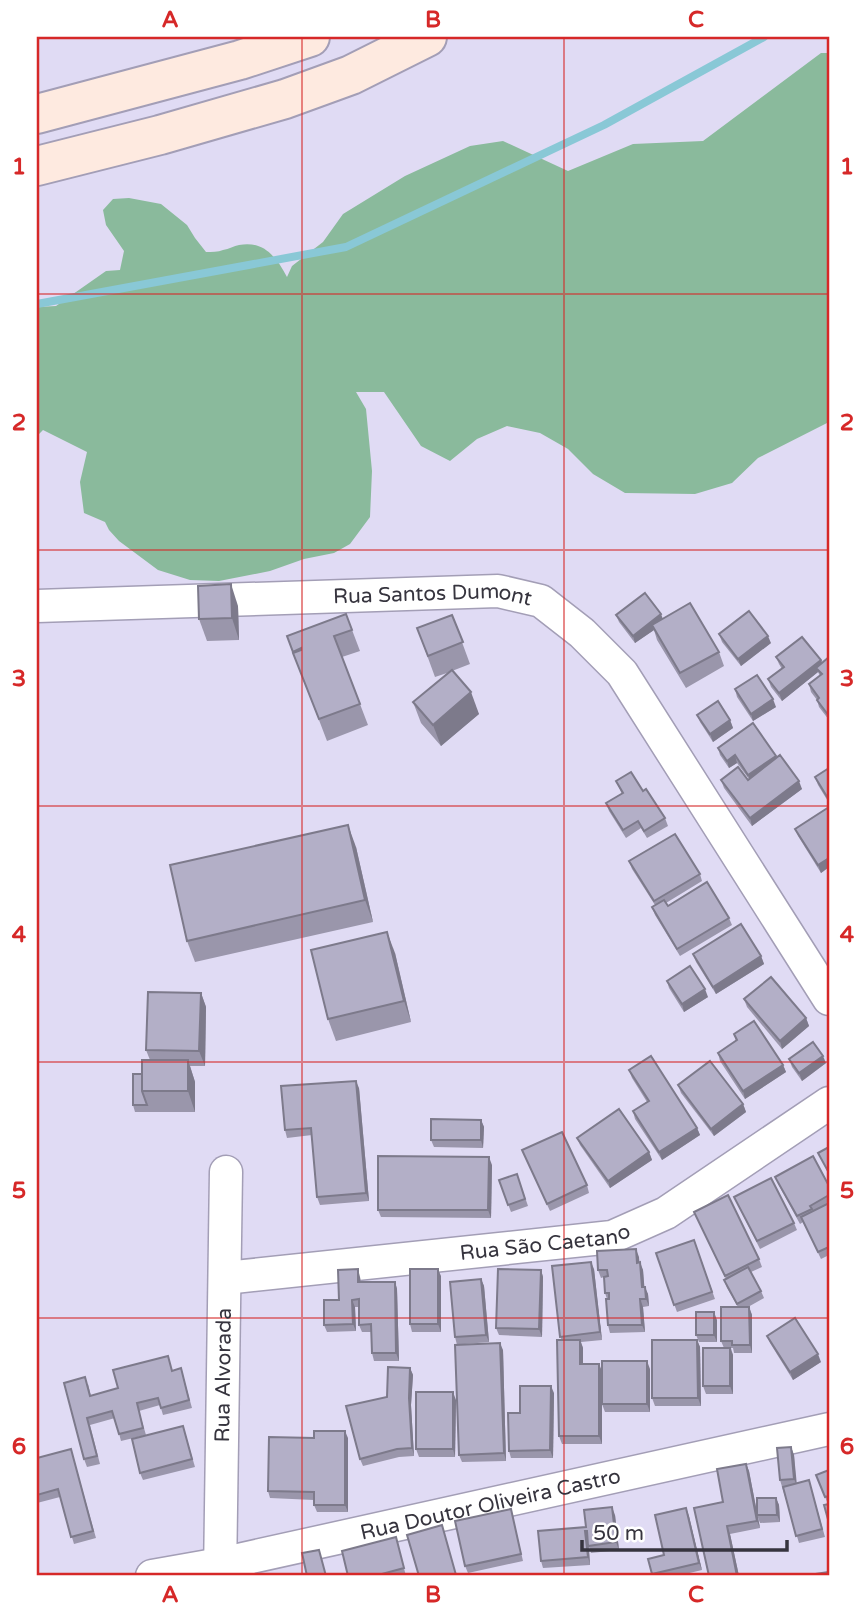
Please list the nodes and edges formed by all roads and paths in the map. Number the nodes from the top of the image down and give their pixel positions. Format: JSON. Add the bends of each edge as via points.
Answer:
{"nodes":[{"id":1,"x":310,"y":37,"type":"edge"},
{"id":2,"x":427,"y":37,"type":"edge"},
{"id":3,"x":37,"y":114,"type":"edge"},
{"id":4,"x":37,"y":166,"type":"edge"},
{"id":5,"x":37,"y":606,"type":"edge"},
{"id":6,"x":829,"y":999,"type":"edge"},
{"id":7,"x":829,"y":1103,"type":"edge"},
{"id":8,"x":226,"y":1172,"type":"dead end"},
{"id":9,"x":225,"y":1278,"type":"junction"},
{"id":10,"x":829,"y":1429,"type":"edge"},
{"id":11,"x":220,"y":1570,"type":"edge"},
{"id":12,"x":152,"y":1576,"type":"edge"}],
"edges":[{"from":1,"to":3,"type":"street"},
{"from":2,"to":4,"type":"street","via":[[351,75],[285,99]]},
{"from":5,"to":6,"type":"street","name":"Rua Santos Dumont","via":[[498,591],[541,601],[622,673]]},
{"from":7,"to":9,"type":"street","name":"Rua São Caetano","via":[[666,1213],[612,1237]]},
{"from":8,"to":9,"type":"street","name":"Rua Alvorada"},
{"from":9,"to":11,"type":"street","name":"Rua Alvorada"},
{"from":10,"to":11,"type":"street","name":"Rua Doutor Oliveira Castro"},
{"from":11,"to":12,"type":"street","name":"Rua Doutor Oliveira Castro"}]}
